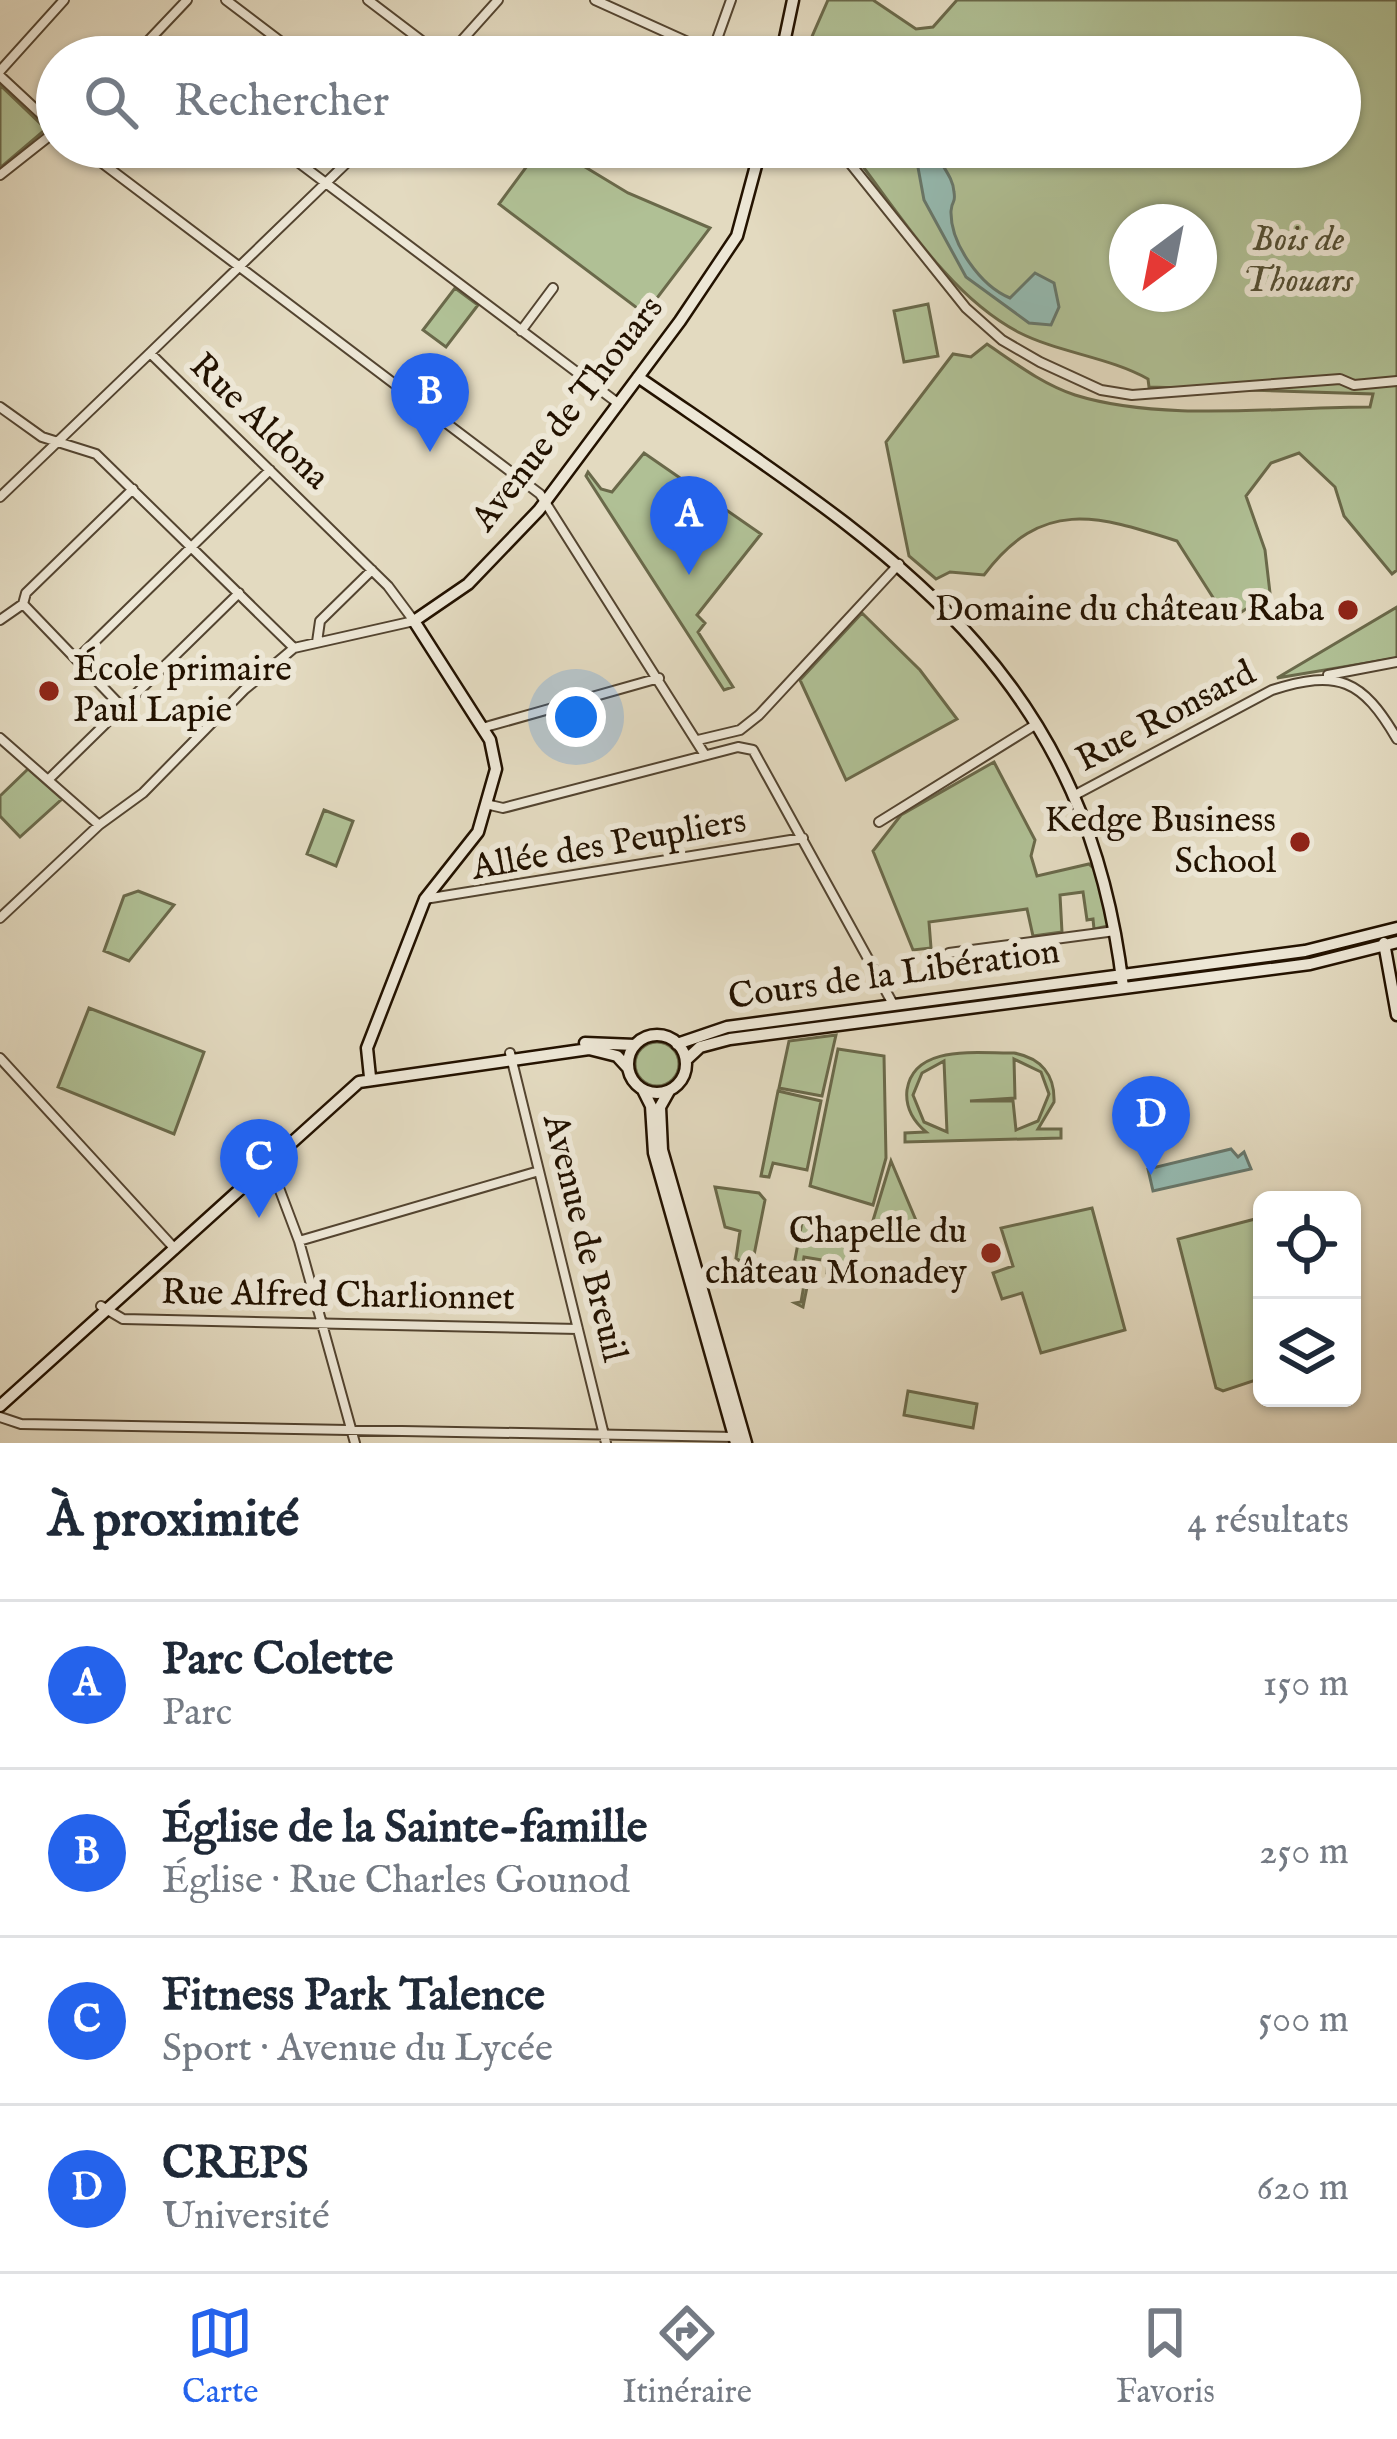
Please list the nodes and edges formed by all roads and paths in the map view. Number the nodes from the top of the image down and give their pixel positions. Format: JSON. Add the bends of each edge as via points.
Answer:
{"nodes":[{"id":1,"x":64,"y":0,"type":"edge"},
{"id":2,"x":187,"y":0,"type":"edge"},
{"id":3,"x":226,"y":0,"type":"edge"},
{"id":4,"x":368,"y":0,"type":"edge"},
{"id":5,"x":498,"y":0,"type":"edge"},
{"id":6,"x":595,"y":0,"type":"edge"},
{"id":7,"x":731,"y":0,"type":"edge"},
{"id":8,"x":793,"y":0,"type":"edge"},
{"id":9,"x":153,"y":36,"type":"edge"},
{"id":10,"x":274,"y":36,"type":"edge"},
{"id":11,"x":417,"y":36,"type":"edge"},
{"id":12,"x":465,"y":36,"type":"edge"},
{"id":13,"x":674,"y":36,"type":"edge"},
{"id":14,"x":721,"y":36,"type":"edge"},
{"id":15,"x":785,"y":36,"type":"edge"},
{"id":16,"x":0,"y":73,"type":"edge"},
{"id":17,"x":36,"y":108,"type":"edge"},
{"id":18,"x":36,"y":146,"type":"edge"},
{"id":19,"x":109,"y":168,"type":"edge"},
{"id":20,"x":306,"y":168,"type":"edge"},
{"id":21,"x":341,"y":168,"type":"edge"},
{"id":22,"x":756,"y":168,"type":"edge"},
{"id":23,"x":854,"y":168,"type":"edge"},
{"id":24,"x":0,"y":175,"type":"edge"},
{"id":25,"x":326,"y":183,"type":"junction"},
{"id":26,"x":239,"y":266,"type":"junction"},
{"id":27,"x":553,"y":288,"type":"dead end"},
{"id":28,"x":521,"y":331,"type":"junction"},
{"id":29,"x":149,"y":353,"type":"junction"},
{"id":30,"x":638,"y":377,"type":"junction"},
{"id":31,"x":1397,"y":381,"type":"edge"},
{"id":32,"x":619,"y":404,"type":"junction"},
{"id":33,"x":0,"y":407,"type":"edge"},
{"id":34,"x":58,"y":442,"type":"junction"},
{"id":35,"x":270,"y":470,"type":"junction"},
{"id":36,"x":133,"y":489,"type":"junction"},
{"id":37,"x":0,"y":497,"type":"edge"},
{"id":38,"x":546,"y":501,"type":"junction"},
{"id":39,"x":192,"y":547,"type":"junction"},
{"id":40,"x":899,"y":564,"type":"junction"},
{"id":41,"x":372,"y":570,"type":"junction"},
{"id":42,"x":239,"y":592,"type":"junction"},
{"id":43,"x":23,"y":604,"type":"junction"},
{"id":44,"x":0,"y":620,"type":"edge"},
{"id":45,"x":414,"y":621,"type":"junction"},
{"id":46,"x":318,"y":642,"type":"junction"},
{"id":47,"x":294,"y":648,"type":"junction"},
{"id":48,"x":76,"y":659,"type":"junction"},
{"id":49,"x":1397,"y":662,"type":"edge"},
{"id":50,"x":1317,"y":677,"type":"junction"},
{"id":51,"x":659,"y":678,"type":"junction"},
{"id":52,"x":120,"y":704,"type":"junction"},
{"id":53,"x":1036,"y":724,"type":"junction"},
{"id":54,"x":482,"y":728,"type":"junction"},
{"id":55,"x":0,"y":738,"type":"edge"},
{"id":56,"x":1397,"y":739,"type":"edge"},
{"id":57,"x":698,"y":740,"type":"junction"},
{"id":58,"x":705,"y":755,"type":"junction"},
{"id":59,"x":48,"y":780,"type":"junction"},
{"id":60,"x":1076,"y":795,"type":"junction"},
{"id":61,"x":490,"y":805,"type":"junction"},
{"id":62,"x":879,"y":822,"type":"dead end"},
{"id":63,"x":99,"y":826,"type":"junction"},
{"id":64,"x":803,"y":838,"type":"junction"},
{"id":65,"x":425,"y":899,"type":"junction"},
{"id":66,"x":0,"y":918,"type":"edge"},
{"id":67,"x":1116,"y":931,"type":"junction"},
{"id":68,"x":1397,"y":935,"type":"edge"},
{"id":69,"x":1381,"y":946,"type":"junction"},
{"id":70,"x":950,"y":953,"type":"dead end"},
{"id":71,"x":1122,"y":980,"type":"junction"},
{"id":72,"x":893,"y":1004,"type":"junction"},
{"id":73,"x":1397,"y":1015,"type":"edge"},
{"id":74,"x":814,"y":1028,"type":"junction"},
{"id":75,"x":677,"y":1044,"type":"junction"},
{"id":76,"x":635,"y":1045,"type":"junction"},
{"id":77,"x":511,"y":1056,"type":"junction"},
{"id":78,"x":0,"y":1058,"type":"edge"},
{"id":79,"x":686,"y":1060,"type":"junction"},
{"id":80,"x":628,"y":1067,"type":"junction"},
{"id":81,"x":369,"y":1074,"type":"junction"},
{"id":82,"x":644,"y":1090,"type":"junction"},
{"id":83,"x":669,"y":1091,"type":"junction"},
{"id":84,"x":270,"y":1159,"type":"junction"},
{"id":85,"x":539,"y":1171,"type":"junction"},
{"id":86,"x":299,"y":1240,"type":"junction"},
{"id":87,"x":173,"y":1246,"type":"junction"},
{"id":88,"x":696,"y":1283,"type":"junction"},
{"id":89,"x":104,"y":1308,"type":"junction"},
{"id":90,"x":324,"y":1322,"type":"junction"},
{"id":91,"x":578,"y":1329,"type":"junction"},
{"id":92,"x":0,"y":1396,"type":"edge"},
{"id":93,"x":0,"y":1406,"type":"edge"},
{"id":94,"x":0,"y":1417,"type":"edge"},
{"id":95,"x":231,"y":1427,"type":"junction"},
{"id":96,"x":356,"y":1430,"type":"junction"},
{"id":97,"x":606,"y":1439,"type":"edge"},
{"id":98,"x":739,"y":1441,"type":"edge"},
{"id":99,"x":231,"y":1443,"type":"edge"},
{"id":100,"x":355,"y":1443,"type":"edge"}],
"edges":[{"from":1,"to":16,"type":"street"},
{"from":2,"to":9,"type":"street"},
{"from":3,"to":10,"type":"street"},
{"from":4,"to":11,"type":"street"},
{"from":5,"to":12,"type":"street"},
{"from":6,"to":13,"type":"street"},
{"from":7,"to":14,"type":"street"},
{"from":8,"to":15,"type":"main road"},
{"from":16,"to":17,"type":"street"},
{"from":18,"to":24,"type":"street"},
{"from":19,"to":26,"type":"street"},
{"from":20,"to":25,"type":"street"},
{"from":21,"to":25,"type":"street"},
{"from":22,"to":30,"type":"main road","name":"Avenue de Thouars","via":[[730,250]]},
{"from":23,"to":31,"type":"street","via":[[966,308],[1002,340],[1101,390]]},
{"from":25,"to":26,"type":"street"},
{"from":25,"to":28,"type":"street"},
{"from":26,"to":29,"type":"street"},
{"from":26,"to":38,"type":"street"},
{"from":27,"to":28,"type":"street"},
{"from":28,"to":32,"type":"street"},
{"from":29,"to":34,"type":"street","name":"Rue Aldona"},
{"from":29,"to":35,"type":"street","name":"Rue Aldona"},
{"from":30,"to":32,"type":"main road","name":"Avenue de Thouars"},
{"from":30,"to":40,"type":"main road"},
{"from":32,"to":38,"type":"main road","name":"Avenue de Thouars"},
{"from":33,"to":34,"type":"street"},
{"from":34,"to":36,"type":"street","via":[[97,454]]},
{"from":34,"to":37,"type":"street","name":"Rue Aldona"},
{"from":35,"to":39,"type":"street"},
{"from":35,"to":41,"type":"street","name":"Rue Aldona"},
{"from":36,"to":39,"type":"street"},
{"from":36,"to":43,"type":"street"},
{"from":38,"to":45,"type":"main road","name":"Avenue de Thouars","via":[[468,584]]},
{"from":38,"to":51,"type":"street"},
{"from":39,"to":42,"type":"street"},
{"from":39,"to":48,"type":"street"},
{"from":40,"to":53,"type":"main road","via":[[972,637]]},
{"from":40,"to":57,"type":"street","via":[[743,729]]},
{"from":41,"to":45,"type":"street","name":"Rue Aldona"},
{"from":41,"to":46,"type":"street","via":[[320,621]]},
{"from":42,"to":47,"type":"street"},
{"from":42,"to":52,"type":"street"},
{"from":43,"to":44,"type":"street"},
{"from":43,"to":48,"type":"street"},
{"from":45,"to":46,"type":"street"},
{"from":45,"to":54,"type":"main road"},
{"from":46,"to":47,"type":"street"},
{"from":47,"to":63,"type":"street"},
{"from":48,"to":52,"type":"street"},
{"from":49,"to":50,"type":"street","name":"Rue Ronsard"},
{"from":50,"to":56,"type":"street","via":[[1361,691]]},
{"from":50,"to":60,"type":"street","name":"Rue Ronsard","via":[[1271,690]]},
{"from":51,"to":54,"type":"street"},
{"from":51,"to":57,"type":"street"},
{"from":52,"to":59,"type":"street"},
{"from":53,"to":60,"type":"main road"},
{"from":53,"to":62,"type":"street"},
{"from":54,"to":61,"type":"main road","via":[[495,758]]},
{"from":55,"to":59,"type":"street"},
{"from":57,"to":58,"type":"street"},
{"from":58,"to":61,"type":"street"},
{"from":58,"to":64,"type":"street","via":[[753,751]]},
{"from":59,"to":63,"type":"street"},
{"from":60,"to":67,"type":"main road","via":[[1102,861]]},
{"from":61,"to":65,"type":"main road"},
{"from":63,"to":66,"type":"street"},
{"from":64,"to":65,"type":"street","name":"Allée des Peupliers"},
{"from":64,"to":72,"type":"street"},
{"from":65,"to":81,"type":"main road","via":[[366,1052]]},
{"from":67,"to":70,"type":"street"},
{"from":67,"to":71,"type":"main road"},
{"from":68,"to":69,"type":"main road","name":"Cours de la Libération"},
{"from":68,"to":71,"type":"main road","name":"Cours de la Libération"},
{"from":69,"to":71,"type":"main road","name":"Cours de la Libération","via":[[1310,964]]},
{"from":69,"to":73,"type":"main road"},
{"from":71,"to":72,"type":"main road","name":"Cours de la Libération"},
{"from":71,"to":74,"type":"main road","name":"Cours de la Libération"},
{"from":72,"to":74,"type":"main road"},
{"from":72,"to":75,"type":"main road","name":"Cours de la Libération","via":[[727,1027]]},
{"from":74,"to":79,"type":"main road","name":"Cours de la Libération","via":[[713,1042]]},
{"from":75,"to":76,"type":"main road","via":[[658,1035]]},
{"from":75,"to":79,"type":"main road"},
{"from":76,"to":77,"type":"main road","via":[[590,1042]]},
{"from":76,"to":80,"type":"main road"},
{"from":77,"to":80,"type":"main road","via":[[599,1050]]},
{"from":77,"to":81,"type":"main road"},
{"from":77,"to":85,"type":"street","name":"Avenue de Breuil"},
{"from":78,"to":87,"type":"street"},
{"from":79,"to":83,"type":"main road"},
{"from":80,"to":82,"type":"main road"},
{"from":81,"to":84,"type":"main road"},
{"from":82,"to":83,"type":"main road"},
{"from":82,"to":88,"type":"main road"},
{"from":83,"to":88,"type":"main road","via":[[659,1134]]},
{"from":84,"to":86,"type":"street"},
{"from":84,"to":87,"type":"main road"},
{"from":85,"to":86,"type":"street"},
{"from":85,"to":91,"type":"street","name":"Avenue de Breuil"},
{"from":86,"to":90,"type":"street"},
{"from":87,"to":89,"type":"main road"},
{"from":88,"to":98,"type":"main road"},
{"from":89,"to":90,"type":"street","name":"Rue Alfred Charlionnet","via":[[123,1318]]},
{"from":89,"to":92,"type":"main road"},
{"from":89,"to":93,"type":"main road"},
{"from":90,"to":91,"type":"street","name":"Rue Alfred Charlionnet"},
{"from":90,"to":96,"type":"street"},
{"from":91,"to":97,"type":"street","name":"Avenue de Breuil"},
{"from":94,"to":95,"type":"street","via":[[21,1424]]},
{"from":95,"to":96,"type":"street"},
{"from":95,"to":99,"type":"street"},
{"from":96,"to":97,"type":"street"},
{"from":96,"to":100,"type":"street"},
{"from":97,"to":98,"type":"street"}]}
